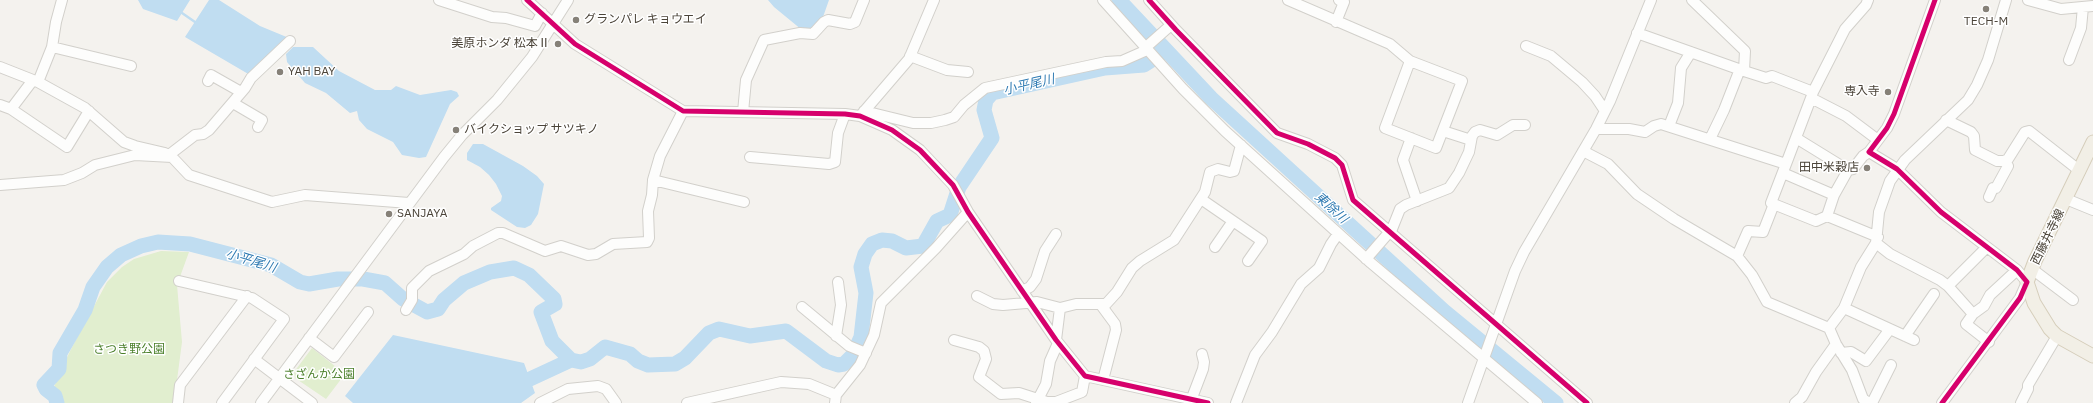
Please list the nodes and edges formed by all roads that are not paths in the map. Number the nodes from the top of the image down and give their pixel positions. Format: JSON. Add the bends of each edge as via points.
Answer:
{"nodes":[{"id":1,"x":62,"y":0,"type":"edge"},
{"id":2,"x":439,"y":0,"type":"edge"},
{"id":3,"x":527,"y":0,"type":"edge"},
{"id":4,"x":568,"y":0,"type":"edge"},
{"id":5,"x":864,"y":0,"type":"edge"},
{"id":6,"x":934,"y":0,"type":"edge"},
{"id":7,"x":1103,"y":0,"type":"edge"},
{"id":8,"x":1149,"y":0,"type":"edge"},
{"id":9,"x":1288,"y":0,"type":"edge"},
{"id":10,"x":1338,"y":0,"type":"edge"},
{"id":11,"x":1651,"y":0,"type":"edge"},
{"id":12,"x":1692,"y":0,"type":"edge"},
{"id":13,"x":1868,"y":0,"type":"edge"},
{"id":14,"x":1935,"y":0,"type":"edge"},
{"id":15,"x":2006,"y":0,"type":"edge"},
{"id":16,"x":2028,"y":0,"type":"edge"},
{"id":17,"x":2050,"y":3,"type":"edge"},
{"id":18,"x":2088,"y":6,"type":"edge"},
{"id":19,"x":542,"y":13,"type":"junction"},
{"id":20,"x":1336,"y":22,"type":"junction"},
{"id":21,"x":553,"y":24,"type":"junction"},
{"id":22,"x":1171,"y":25,"type":"junction"},
{"id":23,"x":1637,"y":33,"type":"junction"},
{"id":24,"x":290,"y":41,"type":"dead end"},
{"id":25,"x":1526,"y":46,"type":"dead end"},
{"id":26,"x":52,"y":47,"type":"junction"},
{"id":27,"x":1146,"y":49,"type":"junction"},
{"id":28,"x":1691,"y":52,"type":"junction"},
{"id":29,"x":910,"y":56,"type":"junction"},
{"id":30,"x":2069,"y":60,"type":"dead end"},
{"id":31,"x":1410,"y":61,"type":"junction"},
{"id":32,"x":0,"y":66,"type":"edge"},
{"id":33,"x":131,"y":66,"type":"dead end"},
{"id":34,"x":1742,"y":70,"type":"junction"},
{"id":35,"x":968,"y":72,"type":"dead end"},
{"id":36,"x":208,"y":80,"type":"dead end"},
{"id":37,"x":36,"y":81,"type":"junction"},
{"id":38,"x":241,"y":92,"type":"junction"},
{"id":39,"x":1812,"y":95,"type":"junction"},
{"id":40,"x":232,"y":102,"type":"junction"},
{"id":41,"x":0,"y":105,"type":"edge"},
{"id":42,"x":11,"y":109,"type":"junction"},
{"id":43,"x":89,"y":111,"type":"junction"},
{"id":44,"x":683,"y":111,"type":"junction"},
{"id":45,"x":1605,"y":111,"type":"junction"},
{"id":46,"x":743,"y":112,"type":"junction"},
{"id":47,"x":845,"y":114,"type":"junction"},
{"id":48,"x":862,"y":114,"type":"junction"},
{"id":49,"x":1946,"y":120,"type":"junction"},
{"id":50,"x":1525,"y":125,"type":"dead end"},
{"id":51,"x":1669,"y":126,"type":"junction"},
{"id":52,"x":258,"y":127,"type":"dead end"},
{"id":53,"x":1596,"y":129,"type":"junction"},
{"id":54,"x":1443,"y":131,"type":"junction"},
{"id":55,"x":1411,"y":138,"type":"junction"},
{"id":56,"x":1796,"y":138,"type":"junction"},
{"id":57,"x":1471,"y":140,"type":"junction"},
{"id":58,"x":1710,"y":140,"type":"junction"},
{"id":59,"x":1878,"y":140,"type":"junction"},
{"id":60,"x":2093,"y":142,"type":"edge"},
{"id":61,"x":1241,"y":145,"type":"junction"},
{"id":62,"x":1583,"y":151,"type":"junction"},
{"id":63,"x":1869,"y":152,"type":"junction"},
{"id":64,"x":170,"y":156,"type":"junction"},
{"id":65,"x":750,"y":157,"type":"dead end"},
{"id":66,"x":2005,"y":161,"type":"junction"},
{"id":67,"x":1784,"y":169,"type":"junction"},
{"id":68,"x":1897,"y":169,"type":"junction"},
{"id":69,"x":1848,"y":170,"type":"junction"},
{"id":70,"x":2080,"y":171,"type":"junction"},
{"id":71,"x":653,"y":180,"type":"junction"},
{"id":72,"x":0,"y":185,"type":"edge"},
{"id":73,"x":1834,"y":196,"type":"junction"},
{"id":74,"x":1989,"y":197,"type":"dead end"},
{"id":75,"x":1201,"y":199,"type":"junction"},
{"id":76,"x":2066,"y":199,"type":"junction"},
{"id":77,"x":1416,"y":201,"type":"junction"},
{"id":78,"x":744,"y":202,"type":"dead end"},
{"id":79,"x":409,"y":203,"type":"junction"},
{"id":80,"x":1774,"y":204,"type":"junction"},
{"id":81,"x":2093,"y":210,"type":"edge"},
{"id":82,"x":968,"y":212,"type":"junction"},
{"id":83,"x":1827,"y":216,"type":"junction"},
{"id":84,"x":1233,"y":221,"type":"junction"},
{"id":85,"x":1389,"y":232,"type":"junction"},
{"id":86,"x":1056,"y":234,"type":"dead end"},
{"id":87,"x":1338,"y":234,"type":"junction"},
{"id":88,"x":1877,"y":240,"type":"junction"},
{"id":89,"x":1214,"y":247,"type":"dead end"},
{"id":90,"x":1987,"y":247,"type":"junction"},
{"id":91,"x":1737,"y":256,"type":"junction"},
{"id":92,"x":1366,"y":259,"type":"junction"},
{"id":93,"x":1248,"y":261,"type":"dead end"},
{"id":94,"x":2032,"y":269,"type":"junction"},
{"id":95,"x":2017,"y":270,"type":"junction"},
{"id":96,"x":179,"y":281,"type":"dead end"},
{"id":97,"x":838,"y":282,"type":"dead end"},
{"id":98,"x":2027,"y":282,"type":"junction"},
{"id":99,"x":1948,"y":286,"type":"junction"},
{"id":100,"x":1022,"y":291,"type":"junction"},
{"id":101,"x":1934,"y":294,"type":"dead end"},
{"id":102,"x":247,"y":296,"type":"junction"},
{"id":103,"x":977,"y":296,"type":"dead end"},
{"id":104,"x":2073,"y":300,"type":"dead end"},
{"id":105,"x":1030,"y":302,"type":"junction"},
{"id":106,"x":1101,"y":305,"type":"junction"},
{"id":107,"x":802,"y":307,"type":"dead end"},
{"id":108,"x":1060,"y":308,"type":"junction"},
{"id":109,"x":1844,"y":308,"type":"junction"},
{"id":110,"x":406,"y":310,"type":"dead end"},
{"id":111,"x":368,"y":312,"type":"dead end"},
{"id":112,"x":1973,"y":314,"type":"junction"},
{"id":113,"x":1495,"y":323,"type":"junction"},
{"id":114,"x":1829,"y":328,"type":"junction"},
{"id":115,"x":1890,"y":329,"type":"junction"},
{"id":116,"x":836,"y":336,"type":"junction"},
{"id":117,"x":2057,"y":336,"type":"junction"},
{"id":118,"x":309,"y":338,"type":"junction"},
{"id":119,"x":954,"y":340,"type":"dead end"},
{"id":120,"x":1057,"y":342,"type":"junction"},
{"id":121,"x":1989,"y":342,"type":"junction"},
{"id":122,"x":1838,"y":348,"type":"junction"},
{"id":123,"x":866,"y":353,"type":"junction"},
{"id":124,"x":1202,"y":354,"type":"dead end"},
{"id":125,"x":2093,"y":356,"type":"edge"},
{"id":126,"x":254,"y":359,"type":"junction"},
{"id":127,"x":1483,"y":359,"type":"junction"},
{"id":128,"x":1891,"y":365,"type":"dead end"},
{"id":129,"x":1085,"y":376,"type":"junction"},
{"id":130,"x":279,"y":378,"type":"junction"},
{"id":131,"x":1103,"y":380,"type":"junction"},
{"id":132,"x":836,"y":399,"type":"edge"},
{"id":133,"x":305,"y":401,"type":"edge"},
{"id":134,"x":704,"y":401,"type":"edge"},
{"id":135,"x":1037,"y":401,"type":"edge"},
{"id":136,"x":1191,"y":401,"type":"edge"},
{"id":137,"x":178,"y":403,"type":"edge"},
{"id":138,"x":222,"y":403,"type":"edge"},
{"id":139,"x":261,"y":403,"type":"edge"},
{"id":140,"x":540,"y":403,"type":"edge"},
{"id":141,"x":616,"y":403,"type":"edge"},
{"id":142,"x":687,"y":403,"type":"edge"},
{"id":143,"x":1208,"y":403,"type":"edge"},
{"id":144,"x":1236,"y":403,"type":"edge"},
{"id":145,"x":1468,"y":403,"type":"edge"},
{"id":146,"x":1537,"y":403,"type":"edge"},
{"id":147,"x":1587,"y":403,"type":"edge"},
{"id":148,"x":1795,"y":403,"type":"edge"},
{"id":149,"x":1870,"y":403,"type":"edge"},
{"id":150,"x":1942,"y":403,"type":"edge"},
{"id":151,"x":2021,"y":403,"type":"edge"}],
"edges":[{"from":1,"to":26,"type":"street"},
{"from":2,"to":19,"type":"street","via":[[492,17],[535,26]]},
{"from":3,"to":19,"type":"street"},
{"from":4,"to":21,"type":"street"},
{"from":5,"to":46,"type":"street","via":[[855,22],[850,24],[828,20],[813,34],[800,33],[764,40],[746,80]]},
{"from":6,"to":29,"type":"street"},
{"from":7,"to":27,"type":"street"},
{"from":8,"to":22,"type":"street"},
{"from":9,"to":20,"type":"street","via":[[1328,16]]},
{"from":10,"to":20,"type":"street","via":[[1344,2]]},
{"from":11,"to":23,"type":"street"},
{"from":12,"to":34,"type":"street","via":[[1745,51]]},
{"from":13,"to":39,"type":"street","via":[[1845,29]]},
{"from":14,"to":59,"type":"street","via":[[1894,114]]},
{"from":15,"to":49,"type":"street","via":[[1988,60],[1977,85],[1968,100]]},
{"from":16,"to":17,"type":"street"},
{"from":17,"to":18,"type":"street","via":[[2061,9]]},
{"from":18,"to":30,"type":"street"},
{"from":19,"to":21,"type":"street"},
{"from":20,"to":31,"type":"street","via":[[1390,44]]},
{"from":21,"to":44,"type":"street","via":[[575,44]]},
{"from":21,"to":79,"type":"street","via":[[516,77],[457,140]]},
{"from":22,"to":27,"type":"street"},
{"from":22,"to":85,"type":"street","via":[[1277,133],[1336,158],[1342,165],[1353,200]]},
{"from":23,"to":28,"type":"street"},
{"from":23,"to":45,"type":"street"},
{"from":24,"to":38,"type":"street","via":[[251,78]]},
{"from":25,"to":45,"type":"street","via":[[1551,56],[1582,82]]},
{"from":26,"to":33,"type":"street"},
{"from":26,"to":37,"type":"street"},
{"from":27,"to":48,"type":"street","via":[[1122,61],[1106,62],[984,88],[954,117],[945,120],[913,123]]},
{"from":27,"to":61,"type":"street","via":[[1182,89]]},
{"from":28,"to":34,"type":"street"},
{"from":28,"to":51,"type":"street","via":[[1682,68],[1678,103]]},
{"from":29,"to":35,"type":"street","via":[[947,70]]},
{"from":29,"to":48,"type":"street"},
{"from":31,"to":54,"type":"street","via":[[1462,81]]},
{"from":31,"to":55,"type":"street","via":[[1385,128]]},
{"from":32,"to":37,"type":"street"},
{"from":34,"to":39,"type":"street","via":[[1766,78],[1772,76]]},
{"from":34,"to":58,"type":"street"},
{"from":36,"to":38,"type":"street","via":[[211,75]]},
{"from":37,"to":42,"type":"street"},
{"from":37,"to":43,"type":"street"},
{"from":38,"to":40,"type":"street"},
{"from":39,"to":56,"type":"street"},
{"from":39,"to":59,"type":"street"},
{"from":40,"to":52,"type":"street","via":[[262,120]]},
{"from":40,"to":64,"type":"street","via":[[209,130],[195,135]]},
{"from":41,"to":42,"type":"street"},
{"from":42,"to":43,"type":"street","via":[[67,147]]},
{"from":43,"to":64,"type":"street","via":[[124,142],[162,151]]},
{"from":44,"to":46,"type":"street"},
{"from":44,"to":71,"type":"street","via":[[660,156]]},
{"from":45,"to":53,"type":"street"},
{"from":46,"to":47,"type":"street"},
{"from":47,"to":48,"type":"street"},
{"from":47,"to":65,"type":"street","via":[[838,133],[835,162],[829,164]]},
{"from":48,"to":82,"type":"street","via":[[892,130],[920,150],[953,185]]},
{"from":49,"to":66,"type":"street","via":[[1971,132],[1974,136],[1975,150],[1997,161]]},
{"from":49,"to":68,"type":"street"},
{"from":50,"to":57,"type":"street","via":[[1513,125],[1497,135],[1480,130],[1475,132]]},
{"from":51,"to":53,"type":"street","via":[[1661,124],[1645,132],[1629,129]]},
{"from":51,"to":58,"type":"street"},
{"from":53,"to":62,"type":"street"},
{"from":54,"to":55,"type":"street","via":[[1436,148]]},
{"from":54,"to":57,"type":"street"},
{"from":55,"to":77,"type":"street","via":[[1403,160]]},
{"from":56,"to":67,"type":"street"},
{"from":56,"to":69,"type":"street"},
{"from":57,"to":77,"type":"street","via":[[1469,152],[1449,188]]},
{"from":58,"to":67,"type":"street"},
{"from":59,"to":63,"type":"street"},
{"from":60,"to":70,"type":"main road","name":"西藤井寺線"},
{"from":61,"to":75,"type":"street","via":[[1234,171],[1218,169],[1210,172]]},
{"from":61,"to":87,"type":"street"},
{"from":62,"to":91,"type":"street","via":[[1608,164],[1637,194]]},
{"from":62,"to":113,"type":"street","via":[[1524,252]]},
{"from":63,"to":68,"type":"street"},
{"from":63,"to":69,"type":"street","via":[[1862,156],[1853,169]]},
{"from":64,"to":72,"type":"street","via":[[135,155],[95,165],[64,180]]},
{"from":64,"to":79,"type":"street","via":[[189,175],[272,202],[306,195]]},
{"from":66,"to":70,"type":"street","via":[[2025,132],[2029,131]]},
{"from":66,"to":74,"type":"street","via":[[2008,166]]},
{"from":67,"to":73,"type":"street"},
{"from":67,"to":80,"type":"street","via":[[1771,203]]},
{"from":68,"to":88,"type":"street","via":[[1884,193],[1879,212]]},
{"from":68,"to":90,"type":"street","via":[[1941,212]]},
{"from":69,"to":73,"type":"street"},
{"from":70,"to":76,"type":"main road","name":"西藤井寺線"},
{"from":71,"to":78,"type":"street"},
{"from":71,"to":110,"type":"street","via":[[647,242],[613,244],[596,254],[588,255],[561,246],[545,251],[503,232],[498,233],[429,271],[412,288],[412,300]]},
{"from":73,"to":83,"type":"street"},
{"from":75,"to":84,"type":"street"},
{"from":75,"to":106,"type":"street","via":[[1174,240],[1140,260],[1110,301]]},
{"from":76,"to":81,"type":"street"},
{"from":76,"to":94,"type":"main road","name":"西藤井寺線"},
{"from":77,"to":85,"type":"street","via":[[1400,210]]},
{"from":79,"to":118,"type":"street"},
{"from":80,"to":83,"type":"street","via":[[1816,220]]},
{"from":80,"to":91,"type":"street","via":[[1763,232],[1748,231]]},
{"from":82,"to":100,"type":"street"},
{"from":82,"to":123,"type":"street","via":[[881,304],[874,335]]},
{"from":83,"to":88,"type":"street"},
{"from":84,"to":89,"type":"street"},
{"from":84,"to":93,"type":"street","via":[[1262,241]]},
{"from":85,"to":92,"type":"street"},
{"from":85,"to":113,"type":"street"},
{"from":86,"to":100,"type":"street","via":[[1045,251],[1036,279],[1030,287]]},
{"from":87,"to":92,"type":"street"},
{"from":87,"to":144,"type":"street","via":[[1330,244],[1319,268],[1301,284],[1255,355]]},
{"from":88,"to":99,"type":"street","via":[[1890,254]]},
{"from":88,"to":109,"type":"street"},
{"from":90,"to":95,"type":"street"},
{"from":90,"to":99,"type":"street"},
{"from":91,"to":114,"type":"street","via":[[1752,275],[1767,302]]},
{"from":92,"to":127,"type":"street"},
{"from":94,"to":98,"type":"main road","name":"西藤井寺線"},
{"from":94,"to":104,"type":"street"},
{"from":95,"to":98,"type":"street"},
{"from":95,"to":112,"type":"street","via":[[1990,295],[1984,306]]},
{"from":96,"to":102,"type":"street"},
{"from":97,"to":116,"type":"street","via":[[841,305]]},
{"from":98,"to":117,"type":"main road","via":[[2040,315]]},
{"from":98,"to":121,"type":"street","via":[[2020,298]]},
{"from":99,"to":112,"type":"street"},
{"from":100,"to":105,"type":"street"},
{"from":101,"to":115,"type":"street","via":[[1910,338]]},
{"from":102,"to":126,"type":"street","via":[[284,319]]},
{"from":102,"to":137,"type":"street","via":[[180,385]]},
{"from":103,"to":105,"type":"street","via":[[993,304],[1014,305]]},
{"from":105,"to":108,"type":"street"},
{"from":105,"to":120,"type":"street"},
{"from":106,"to":108,"type":"street","via":[[1088,303]]},
{"from":106,"to":131,"type":"street","via":[[1116,324]]},
{"from":107,"to":116,"type":"street"},
{"from":108,"to":120,"type":"street"},
{"from":109,"to":114,"type":"street"},
{"from":109,"to":115,"type":"street"},
{"from":111,"to":118,"type":"street","via":[[334,356]]},
{"from":112,"to":121,"type":"street","via":[[1966,324]]},
{"from":113,"to":127,"type":"street"},
{"from":113,"to":147,"type":"street"},
{"from":114,"to":122,"type":"street"},
{"from":115,"to":122,"type":"street","via":[[1866,361]]},
{"from":116,"to":123,"type":"street","via":[[849,346]]},
{"from":117,"to":125,"type":"main road"},
{"from":117,"to":151,"type":"street","via":[[2028,385]]},
{"from":118,"to":130,"type":"street"},
{"from":119,"to":135,"type":"street","via":[[979,347],[984,351],[986,359],[979,377],[996,391],[1002,394],[1018,393]]},
{"from":120,"to":129,"type":"street"},
{"from":120,"to":135,"type":"street","via":[[1050,360],[1046,384]]},
{"from":121,"to":150,"type":"street"},
{"from":122,"to":148,"type":"street","via":[[1816,372],[1802,397]]},
{"from":122,"to":149,"type":"street","via":[[1852,370],[1863,399]]},
{"from":123,"to":132,"type":"street"},
{"from":124,"to":136,"type":"street","via":[[1203,370]]},
{"from":126,"to":130,"type":"street"},
{"from":126,"to":138,"type":"street"},
{"from":127,"to":145,"type":"street"},
{"from":127,"to":146,"type":"street"},
{"from":128,"to":149,"type":"street"},
{"from":129,"to":131,"type":"street"},
{"from":129,"to":135,"type":"street","via":[[1082,392],[1056,402]]},
{"from":130,"to":133,"type":"street"},
{"from":130,"to":139,"type":"street"},
{"from":131,"to":136,"type":"street"},
{"from":132,"to":134,"type":"street","via":[[809,384],[781,382]]},
{"from":134,"to":142,"type":"street"},
{"from":136,"to":143,"type":"street"},
{"from":140,"to":141,"type":"street","via":[[568,389],[598,386],[606,389]]}]}
